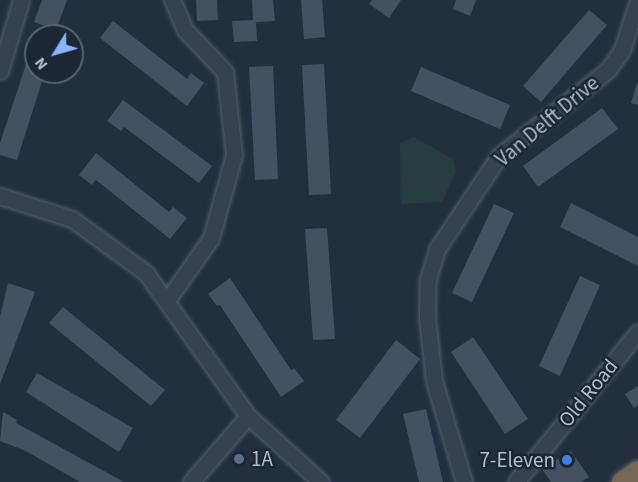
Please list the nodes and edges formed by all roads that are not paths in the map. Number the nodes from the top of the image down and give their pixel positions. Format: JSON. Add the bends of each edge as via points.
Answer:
{"nodes":[{"id":1,"x":21,"y":0,"type":"edge"},
{"id":2,"x":172,"y":0,"type":"edge"},
{"id":3,"x":638,"y":0,"type":"edge"},
{"id":4,"x":0,"y":71,"type":"edge"},
{"id":5,"x":0,"y":196,"type":"edge"},
{"id":6,"x":168,"y":299,"type":"junction"},
{"id":7,"x":638,"y":332,"type":"edge"},
{"id":8,"x":248,"y":416,"type":"junction"},
{"id":9,"x":638,"y":471,"type":"edge"},
{"id":10,"x":191,"y":482,"type":"edge"},
{"id":11,"x":321,"y":482,"type":"edge"},
{"id":12,"x":464,"y":482,"type":"edge"},
{"id":13,"x":516,"y":482,"type":"edge"},
{"id":14,"x":622,"y":482,"type":"edge"}],
"edges":[{"from":1,"to":4,"type":"street"},
{"from":2,"to":6,"type":"street","via":[[186,30],[225,72],[234,154],[211,238]]},
{"from":3,"to":12,"type":"street","name":"Van Delft Drive","via":[[622,50],[608,70],[499,156],[437,249],[428,279],[427,318],[434,381]]},
{"from":5,"to":6,"type":"street","via":[[72,219],[146,273]]},
{"from":6,"to":8,"type":"street"},
{"from":7,"to":13,"type":"street","name":"Old Road"},
{"from":8,"to":10,"type":"street"},
{"from":8,"to":11,"type":"street"},
{"from":9,"to":14,"type":"highway"}]}
